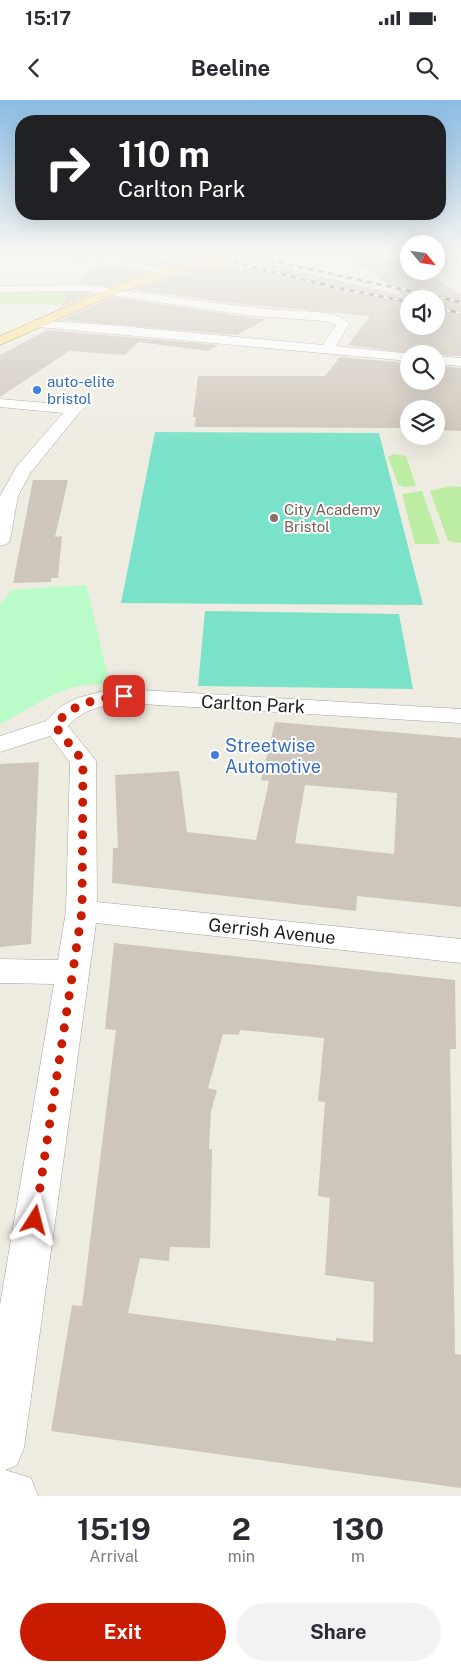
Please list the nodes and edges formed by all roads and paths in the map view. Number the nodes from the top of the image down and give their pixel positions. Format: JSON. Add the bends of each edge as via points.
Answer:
{"nodes":[{"id":1,"x":54,"y":316,"type":"edge"},
{"id":2,"x":297,"y":316,"type":"edge"},
{"id":3,"x":43,"y":321,"type":"junction"},
{"id":4,"x":0,"y":341,"type":"edge"},
{"id":5,"x":327,"y":350,"type":"junction"},
{"id":6,"x":400,"y":356,"type":"edge"},
{"id":7,"x":445,"y":361,"type":"edge"},
{"id":8,"x":461,"y":362,"type":"edge"},
{"id":9,"x":0,"y":404,"type":"edge"},
{"id":10,"x":0,"y":540,"type":"edge"},
{"id":11,"x":461,"y":716,"type":"edge"},
{"id":12,"x":55,"y":726,"type":"junction"},
{"id":13,"x":0,"y":744,"type":"edge"},
{"id":14,"x":82,"y":911,"type":"junction"},
{"id":15,"x":461,"y":951,"type":"edge"},
{"id":16,"x":0,"y":971,"type":"edge"},
{"id":17,"x":72,"y":972,"type":"junction"},
{"id":18,"x":0,"y":1448,"type":"edge"},
{"id":19,"x":0,"y":1494,"type":"edge"},
{"id":20,"x":13,"y":1496,"type":"edge"}],
"edges":[{"from":1,"to":3,"type":"main road"},
{"from":2,"to":5,"type":"street","via":[[337,320],[342,324]]},
{"from":3,"to":4,"type":"main road"},
{"from":3,"to":5,"type":"street","via":[[77,328]]},
{"from":5,"to":6,"type":"street"},
{"from":7,"to":8,"type":"street"},
{"from":9,"to":10,"type":"street","via":[[79,406],[24,470],[10,496]]},
{"from":11,"to":12,"type":"street","name":"Carlton Park","via":[[124,696],[86,702],[68,712]]},
{"from":12,"to":13,"type":"street"},
{"from":12,"to":14,"type":"street","via":[[83,761]]},
{"from":14,"to":15,"type":"street","name":"Gerrish Avenue"},
{"from":14,"to":17,"type":"street"},
{"from":16,"to":17,"type":"street"},
{"from":17,"to":18,"type":"street"},
{"from":19,"to":20,"type":"street"}]}
